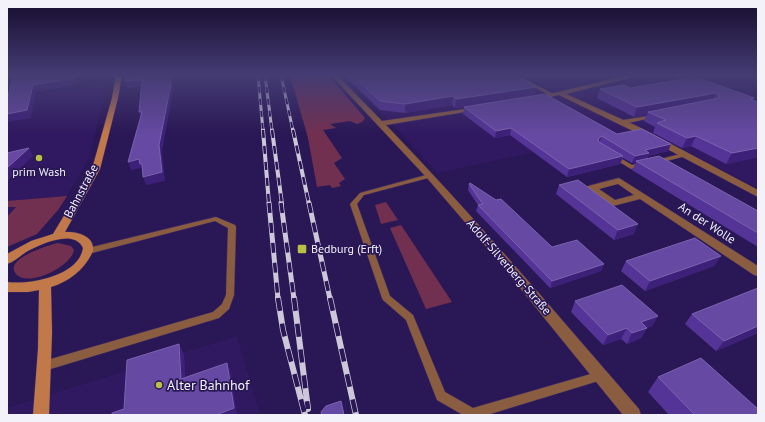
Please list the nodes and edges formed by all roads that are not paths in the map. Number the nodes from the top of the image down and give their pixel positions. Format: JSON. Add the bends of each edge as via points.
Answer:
{"nodes":[{"id":1,"x":116,"y":95,"type":"edge"},
{"id":2,"x":352,"y":95,"type":"edge"},
{"id":3,"x":552,"y":95,"type":"edge"},
{"id":4,"x":563,"y":95,"type":"edge"},
{"id":5,"x":529,"y":99,"type":"edge"},
{"id":6,"x":482,"y":107,"type":"edge"},
{"id":7,"x":660,"y":115,"type":"edge"},
{"id":8,"x":623,"y":122,"type":"junction"},
{"id":9,"x":380,"y":124,"type":"junction"},
{"id":10,"x":612,"y":155,"type":"edge"},
{"id":11,"x":684,"y":155,"type":"junction"},
{"id":12,"x":430,"y":176,"type":"junction"},
{"id":13,"x":758,"y":194,"type":"edge"},
{"id":14,"x":642,"y":196,"type":"dead end"},
{"id":15,"x":57,"y":236,"type":"junction"},
{"id":16,"x":88,"y":251,"type":"junction"},
{"id":17,"x":7,"y":260,"type":"edge"},
{"id":18,"x":758,"y":272,"type":"edge"},
{"id":19,"x":44,"y":284,"type":"junction"},
{"id":20,"x":7,"y":287,"type":"edge"},
{"id":21,"x":44,"y":366,"type":"junction"},
{"id":22,"x":601,"y":376,"type":"junction"},
{"id":23,"x":41,"y":415,"type":"edge"},
{"id":24,"x":633,"y":415,"type":"edge"}],
"edges":[{"from":1,"to":15,"type":"street","name":"Bahnstraße","via":[[96,169]]},
{"from":2,"to":9,"type":"street","name":"Adolf-Silverberg-Straße"},
{"from":3,"to":5,"type":"street"},
{"from":4,"to":8,"type":"street"},
{"from":6,"to":9,"type":"street"},
{"from":7,"to":8,"type":"lane"},
{"from":8,"to":11,"type":"street"},
{"from":9,"to":12,"type":"street","name":"Adolf-Silverberg-Straße"},
{"from":10,"to":11,"type":"lane","via":[[631,167]]},
{"from":11,"to":13,"type":"street"},
{"from":12,"to":22,"type":"street","name":"Adolf-Silverberg-Straße"},
{"from":12,"to":22,"type":"lane","via":[[362,194],[353,204],[386,298],[410,318],[441,396],[472,414]]},
{"from":14,"to":18,"type":"street","name":"An der Wolle"},
{"from":15,"to":16,"type":"street","via":[[81,238],[87,243]]},
{"from":15,"to":17,"type":"street","via":[[25,247]]},
{"from":16,"to":19,"type":"street","via":[[73,269]]},
{"from":16,"to":21,"type":"lane","via":[[216,220],[232,227],[230,295],[226,306],[216,315]]},
{"from":19,"to":20,"type":"street","via":[[24,288]]},
{"from":19,"to":21,"type":"street"},
{"from":21,"to":23,"type":"street"},
{"from":22,"to":24,"type":"street","name":"Adolf-Silverberg-Straße"}]}
